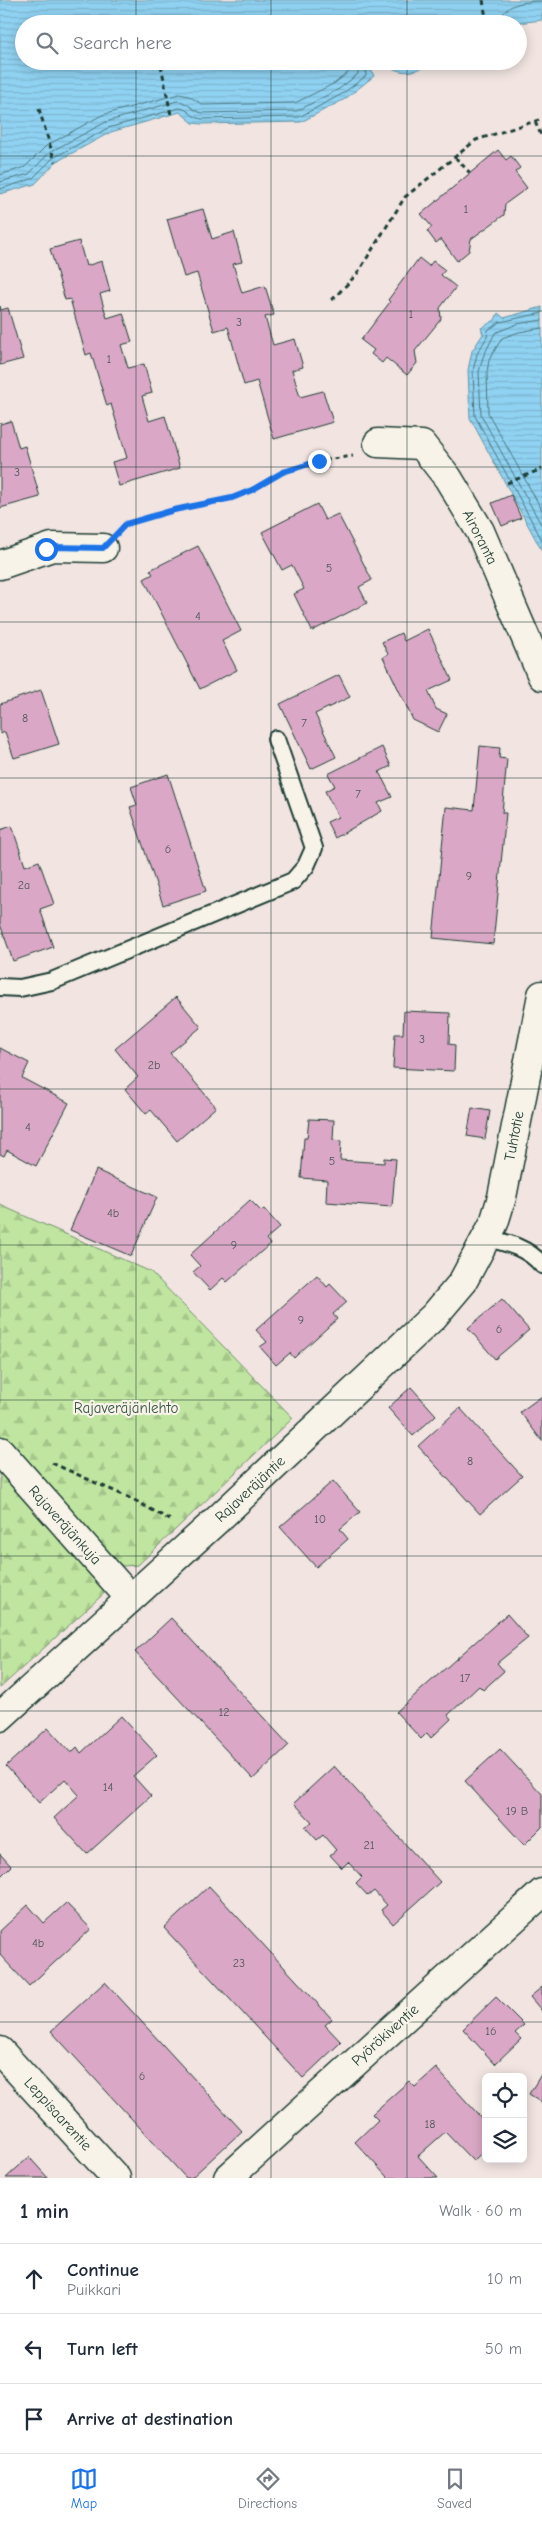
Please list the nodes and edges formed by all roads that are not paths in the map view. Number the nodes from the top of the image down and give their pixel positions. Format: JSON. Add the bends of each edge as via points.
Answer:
{"nodes":[{"id":1,"x":378,"y":443,"type":"road end"},
{"id":2,"x":103,"y":548,"type":"road end"},
{"id":3,"x":0,"y":565,"type":"edge"},
{"id":4,"x":542,"y":676,"type":"edge"},
{"id":5,"x":276,"y":739,"type":"dead end"},
{"id":6,"x":0,"y":987,"type":"edge"},
{"id":7,"x":542,"y":995,"type":"edge"},
{"id":8,"x":485,"y":1242,"type":"junction"},
{"id":9,"x":542,"y":1265,"type":"edge"},
{"id":10,"x":0,"y":1451,"type":"edge"},
{"id":11,"x":130,"y":1598,"type":"junction"},
{"id":12,"x":0,"y":1717,"type":"edge"},
{"id":13,"x":542,"y":1893,"type":"edge"},
{"id":14,"x":0,"y":2051,"type":"edge"},
{"id":15,"x":116,"y":2178,"type":"edge"},
{"id":16,"x":228,"y":2178,"type":"edge"}],
"edges":[{"from":1,"to":4,"type":"street","name":"Airoranta","via":[[422,445],[448,478],[480,531]]},
{"from":2,"to":3,"type":"street","via":[[52,547]]},
{"from":5,"to":6,"type":"lane","via":[[314,848],[306,866],[293,881],[52,981],[20,988]]},
{"from":7,"to":8,"type":"street","name":"Tuhtotie","via":[[502,1197]]},
{"from":8,"to":9,"type":"lane","via":[[508,1243],[533,1254]]},
{"from":8,"to":11,"type":"street","name":"Rajaveräjäntie","via":[[462,1283],[434,1316]]},
{"from":10,"to":11,"type":"street","name":"Rajaveräjänkuja"},
{"from":11,"to":12,"type":"street","name":"Rajaveräjäntie"},
{"from":13,"to":16,"type":"street","name":"Pyörökiventie"},
{"from":14,"to":15,"type":"street","name":"Leppisaarentie"}]}
